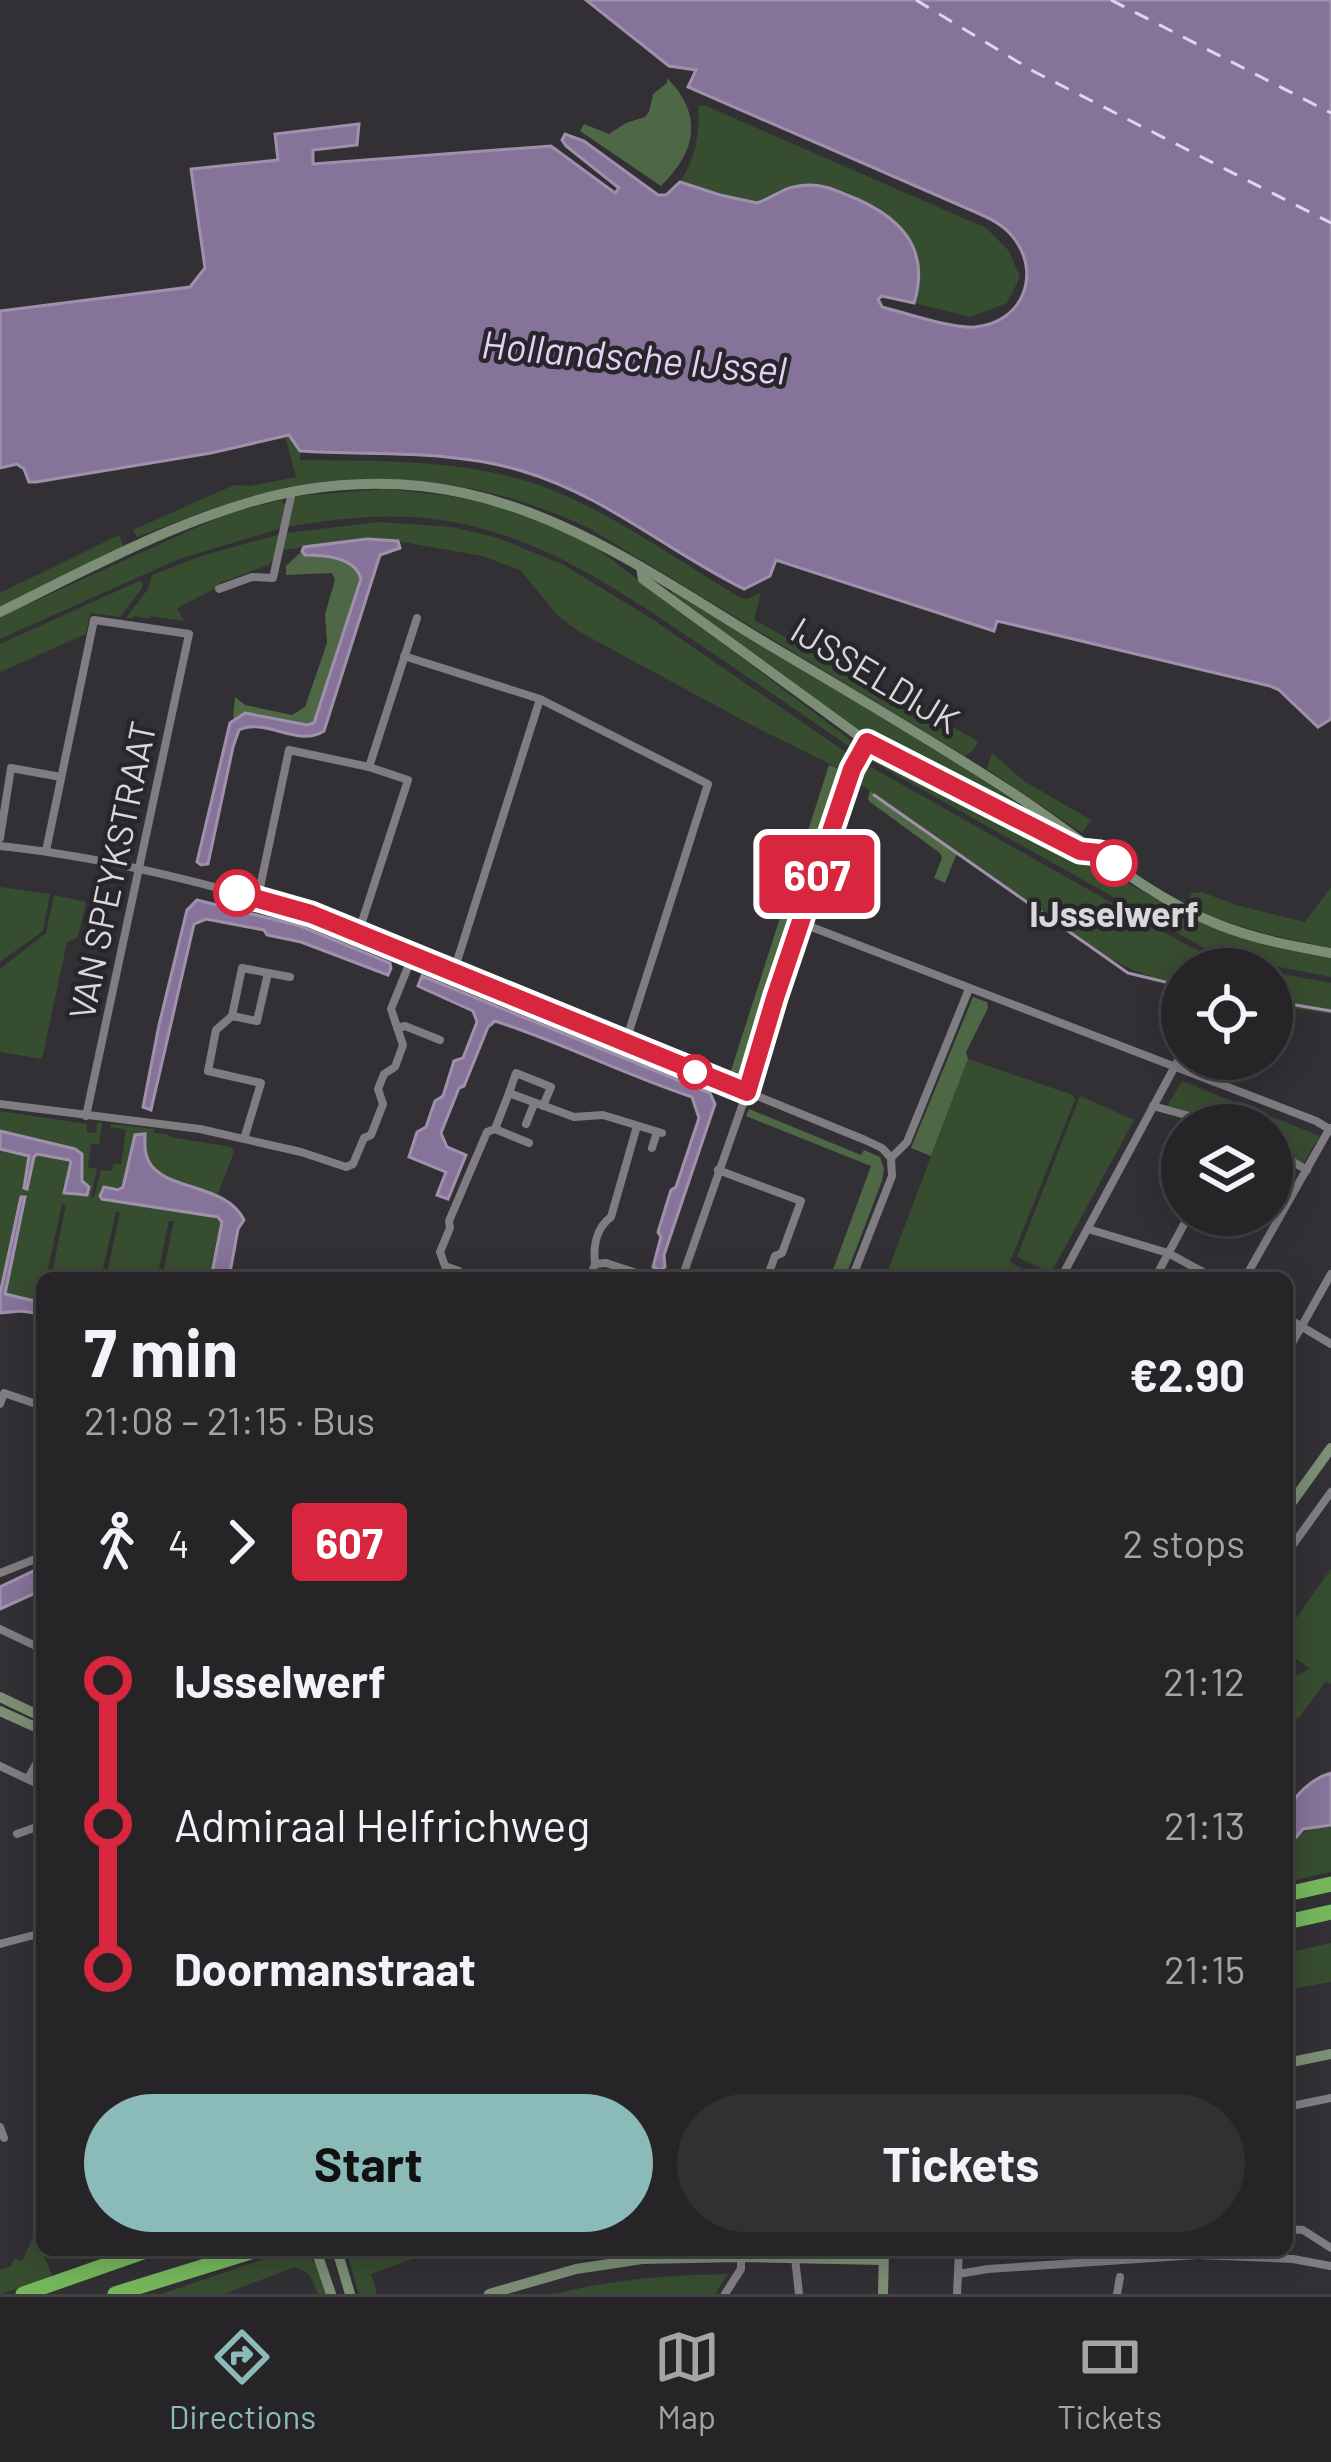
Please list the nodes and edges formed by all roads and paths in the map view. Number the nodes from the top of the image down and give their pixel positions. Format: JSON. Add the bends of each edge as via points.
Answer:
{"nodes":[{"id":1,"x":292,"y":493,"type":"junction"},
{"id":2,"x":641,"y":567,"type":"junction"},
{"id":3,"x":219,"y":589,"type":"dead end"},
{"id":4,"x":0,"y":612,"type":"edge"},
{"id":5,"x":417,"y":618,"type":"dead end"},
{"id":6,"x":404,"y":656,"type":"junction"},
{"id":7,"x":540,"y":699,"type":"junction"},
{"id":8,"x":867,"y":742,"type":"junction"},
{"id":9,"x":5,"y":767,"type":"edge"},
{"id":10,"x":369,"y":767,"type":"junction"},
{"id":11,"x":62,"y":777,"type":"junction"},
{"id":12,"x":0,"y":842,"type":"edge"},
{"id":13,"x":46,"y":851,"type":"junction"},
{"id":14,"x":1100,"y":853,"type":"junction"},
{"id":15,"x":139,"y":870,"type":"junction"},
{"id":16,"x":258,"y":897,"type":"junction"},
{"id":17,"x":801,"y":923,"type":"junction"},
{"id":18,"x":358,"y":934,"type":"junction"},
{"id":19,"x":1331,"y":953,"type":"edge"},
{"id":20,"x":412,"y":957,"type":"junction"},
{"id":21,"x":268,"y":973,"type":"junction"},
{"id":22,"x":453,"y":974,"type":"junction"},
{"id":23,"x":290,"y":977,"type":"dead end"},
{"id":24,"x":969,"y":988,"type":"junction"},
{"id":25,"x":232,"y":1016,"type":"junction"},
{"id":26,"x":398,"y":1028,"type":"junction"},
{"id":27,"x":440,"y":1040,"type":"dead end"},
{"id":28,"x":625,"y":1044,"type":"junction"},
{"id":29,"x":1161,"y":1060,"type":"edge"},
{"id":30,"x":1168,"y":1080,"type":"edge"},
{"id":31,"x":1212,"y":1080,"type":"edge"},
{"id":32,"x":747,"y":1092,"type":"junction"},
{"id":33,"x":509,"y":1093,"type":"junction"},
{"id":34,"x":0,"y":1104,"type":"edge"},
{"id":35,"x":538,"y":1105,"type":"junction"},
{"id":36,"x":1154,"y":1106,"type":"junction"},
{"id":37,"x":1161,"y":1108,"type":"edge"},
{"id":38,"x":86,"y":1116,"type":"junction"},
{"id":39,"x":526,"y":1124,"type":"dead end"},
{"id":40,"x":637,"y":1126,"type":"junction"},
{"id":41,"x":1330,"y":1128,"type":"edge"},
{"id":42,"x":495,"y":1129,"type":"junction"},
{"id":43,"x":244,"y":1138,"type":"junction"},
{"id":44,"x":529,"y":1143,"type":"dead end"},
{"id":45,"x":652,"y":1148,"type":"dead end"},
{"id":46,"x":891,"y":1158,"type":"junction"},
{"id":47,"x":1293,"y":1162,"type":"edge"},
{"id":48,"x":718,"y":1170,"type":"junction"},
{"id":49,"x":1307,"y":1170,"type":"junction"},
{"id":50,"x":1088,"y":1229,"type":"junction"},
{"id":51,"x":1177,"y":1236,"type":"edge"},
{"id":52,"x":1168,"y":1253,"type":"junction"},
{"id":53,"x":596,"y":1264,"type":"junction"},
{"id":54,"x":459,"y":1272,"type":"edge"},
{"id":55,"x":593,"y":1272,"type":"edge"},
{"id":56,"x":634,"y":1272,"type":"edge"},
{"id":57,"x":684,"y":1272,"type":"edge"},
{"id":58,"x":769,"y":1272,"type":"edge"},
{"id":59,"x":854,"y":1272,"type":"edge"},
{"id":60,"x":1064,"y":1272,"type":"edge"},
{"id":61,"x":1158,"y":1272,"type":"edge"},
{"id":62,"x":1203,"y":1272,"type":"edge"},
{"id":63,"x":1248,"y":1272,"type":"edge"},
{"id":64,"x":1331,"y":1274,"type":"edge"},
{"id":65,"x":1293,"y":1321,"type":"edge"},
{"id":66,"x":1301,"y":1326,"type":"junction"},
{"id":67,"x":1293,"y":1341,"type":"edge"},
{"id":68,"x":1331,"y":1344,"type":"edge"},
{"id":69,"x":36,"y":1404,"type":"edge"},
{"id":70,"x":0,"y":1405,"type":"edge"},
{"id":71,"x":1331,"y":1448,"type":"edge"},
{"id":72,"x":1331,"y":1492,"type":"edge"},
{"id":73,"x":1293,"y":1499,"type":"edge"},
{"id":74,"x":1293,"y":1545,"type":"edge"},
{"id":75,"x":36,"y":1559,"type":"edge"},
{"id":76,"x":0,"y":1573,"type":"edge"},
{"id":77,"x":0,"y":1630,"type":"edge"},
{"id":78,"x":36,"y":1646,"type":"edge"},
{"id":79,"x":0,"y":1697,"type":"edge"},
{"id":80,"x":0,"y":1711,"type":"edge"},
{"id":81,"x":36,"y":1714,"type":"edge"},
{"id":82,"x":36,"y":1727,"type":"edge"},
{"id":83,"x":36,"y":1764,"type":"edge"},
{"id":84,"x":0,"y":1766,"type":"edge"},
{"id":85,"x":28,"y":1779,"type":"junction"},
{"id":86,"x":36,"y":1783,"type":"edge"},
{"id":87,"x":36,"y":1828,"type":"edge"},
{"id":88,"x":16,"y":1834,"type":"dead end"},
{"id":89,"x":1331,"y":1884,"type":"edge"},
{"id":90,"x":1293,"y":1893,"type":"edge"},
{"id":91,"x":1331,"y":1914,"type":"edge"},
{"id":92,"x":1293,"y":1921,"type":"edge"},
{"id":93,"x":36,"y":1935,"type":"edge"},
{"id":94,"x":0,"y":1944,"type":"edge"},
{"id":95,"x":1331,"y":2054,"type":"edge"},
{"id":96,"x":1293,"y":2062,"type":"edge"},
{"id":97,"x":1331,"y":2098,"type":"edge"},
{"id":98,"x":1293,"y":2106,"type":"edge"},
{"id":99,"x":0,"y":2127,"type":"edge"},
{"id":100,"x":4,"y":2138,"type":"dead end"},
{"id":101,"x":1293,"y":2230,"type":"edge"},
{"id":102,"x":1331,"y":2248,"type":"edge"},
{"id":103,"x":132,"y":2256,"type":"edge"},
{"id":104,"x":237,"y":2256,"type":"edge"},
{"id":105,"x":318,"y":2256,"type":"edge"},
{"id":106,"x":340,"y":2256,"type":"edge"},
{"id":107,"x":854,"y":2256,"type":"edge"},
{"id":108,"x":884,"y":2256,"type":"edge"},
{"id":109,"x":959,"y":2256,"type":"edge"},
{"id":110,"x":1103,"y":2256,"type":"edge"},
{"id":111,"x":1221,"y":2256,"type":"edge"},
{"id":112,"x":741,"y":2257,"type":"junction"},
{"id":113,"x":795,"y":2258,"type":"junction"},
{"id":114,"x":1331,"y":2266,"type":"edge"},
{"id":115,"x":958,"y":2273,"type":"junction"},
{"id":116,"x":1120,"y":2277,"type":"dead end"},
{"id":117,"x":23,"y":2294,"type":"edge"},
{"id":118,"x":115,"y":2294,"type":"edge"},
{"id":119,"x":331,"y":2294,"type":"edge"},
{"id":120,"x":350,"y":2294,"type":"edge"},
{"id":121,"x":489,"y":2294,"type":"edge"},
{"id":122,"x":725,"y":2294,"type":"edge"},
{"id":123,"x":799,"y":2294,"type":"edge"},
{"id":124,"x":883,"y":2294,"type":"edge"},
{"id":125,"x":957,"y":2294,"type":"edge"},
{"id":126,"x":1117,"y":2294,"type":"edge"}],
"edges":[{"from":1,"to":2,"type":"street","name":"IJSSELDIJK","via":[[374,485],[507,503]]},
{"from":1,"to":3,"type":"street","via":[[273,578]]},
{"from":1,"to":4,"type":"street","name":"IJSSELDIJK","via":[[187,525]]},
{"from":2,"to":8,"type":"street","via":[[643,579]]},
{"from":2,"to":14,"type":"street","name":"IJSSELDIJK"},
{"from":5,"to":6,"type":"street"},
{"from":6,"to":7,"type":"street"},
{"from":6,"to":10,"type":"street"},
{"from":7,"to":22,"type":"street"},
{"from":7,"to":28,"type":"street","via":[[708,784]]},
{"from":8,"to":14,"type":"street","via":[[1080,851]]},
{"from":8,"to":17,"type":"street"},
{"from":9,"to":11,"type":"street"},
{"from":9,"to":12,"type":"street"},
{"from":10,"to":16,"type":"street","via":[[290,750]]},
{"from":10,"to":18,"type":"street","via":[[408,780]]},
{"from":11,"to":13,"type":"street"},
{"from":11,"to":15,"type":"street","name":"VAN SPEYKSTRAAT","via":[[94,620],[189,634]]},
{"from":12,"to":13,"type":"street"},
{"from":13,"to":15,"type":"street"},
{"from":14,"to":19,"type":"street","name":"IJSSELDIJK","via":[[1211,922]]},
{"from":15,"to":16,"type":"street"},
{"from":15,"to":38,"type":"street","name":"VAN SPEYKSTRAAT"},
{"from":16,"to":18,"type":"street"},
{"from":17,"to":24,"type":"street"},
{"from":17,"to":32,"type":"street"},
{"from":18,"to":20,"type":"street"},
{"from":20,"to":22,"type":"street"},
{"from":20,"to":26,"type":"street","via":[[391,1007]]},
{"from":21,"to":23,"type":"street"},
{"from":21,"to":25,"type":"street","via":[[257,1021]]},
{"from":21,"to":25,"type":"street","via":[[242,968]]},
{"from":22,"to":28,"type":"street"},
{"from":24,"to":29,"type":"street"},
{"from":24,"to":46,"type":"street","via":[[907,1142]]},
{"from":25,"to":43,"type":"street","via":[[216,1030],[208,1071],[261,1083]]},
{"from":26,"to":27,"type":"street"},
{"from":26,"to":43,"type":"street","via":[[404,1046],[384,1074],[382,1108],[353,1163]]},
{"from":28,"to":32,"type":"street"},
{"from":30,"to":36,"type":"street"},
{"from":31,"to":41,"type":"street"},
{"from":32,"to":46,"type":"street"},
{"from":32,"to":48,"type":"street"},
{"from":33,"to":35,"type":"street"},
{"from":33,"to":35,"type":"street","via":[[516,1072],[550,1087]]},
{"from":33,"to":42,"type":"street"},
{"from":34,"to":38,"type":"street"},
{"from":35,"to":39,"type":"street"},
{"from":35,"to":40,"type":"street"},
{"from":36,"to":37,"type":"street"},
{"from":36,"to":50,"type":"street"},
{"from":38,"to":43,"type":"street"},
{"from":40,"to":45,"type":"street","via":[[659,1133]]},
{"from":40,"to":53,"type":"street","via":[[594,1247]]},
{"from":41,"to":49,"type":"street"},
{"from":42,"to":44,"type":"street"},
{"from":42,"to":54,"type":"street","via":[[487,1132],[440,1252],[445,1266]]},
{"from":46,"to":59,"type":"street","via":[[892,1176]]},
{"from":47,"to":49,"type":"street"},
{"from":48,"to":57,"type":"street"},
{"from":48,"to":58,"type":"street","via":[[801,1201]]},
{"from":49,"to":63,"type":"street"},
{"from":50,"to":52,"type":"street"},
{"from":50,"to":60,"type":"street"},
{"from":51,"to":52,"type":"street"},
{"from":52,"to":61,"type":"street"},
{"from":52,"to":62,"type":"street"},
{"from":53,"to":55,"type":"street"},
{"from":53,"to":56,"type":"street"},
{"from":64,"to":66,"type":"street"},
{"from":65,"to":66,"type":"street"},
{"from":66,"to":67,"type":"street"},
{"from":66,"to":68,"type":"street"},
{"from":69,"to":70,"type":"street","via":[[4,1393]]},
{"from":71,"to":73,"type":"street"},
{"from":72,"to":74,"type":"street"},
{"from":75,"to":76,"type":"street"},
{"from":77,"to":78,"type":"street"},
{"from":79,"to":81,"type":"street"},
{"from":80,"to":82,"type":"street"},
{"from":83,"to":85,"type":"street"},
{"from":84,"to":85,"type":"street"},
{"from":85,"to":86,"type":"street"},
{"from":87,"to":88,"type":"street"},
{"from":89,"to":90,"type":"highway"},
{"from":91,"to":92,"type":"highway"},
{"from":93,"to":94,"type":"street"},
{"from":95,"to":96,"type":"street"},
{"from":97,"to":98,"type":"street"},
{"from":99,"to":100,"type":"street"},
{"from":101,"to":102,"type":"street"},
{"from":103,"to":117,"type":"highway"},
{"from":104,"to":118,"type":"highway"},
{"from":105,"to":119,"type":"street"},
{"from":106,"to":120,"type":"street"},
{"from":107,"to":113,"type":"street"},
{"from":108,"to":124,"type":"street"},
{"from":109,"to":115,"type":"street"},
{"from":110,"to":115,"type":"street"},
{"from":111,"to":114,"type":"street"},
{"from":112,"to":113,"type":"street"},
{"from":112,"to":121,"type":"street","via":[[618,2262]]},
{"from":112,"to":122,"type":"street"},
{"from":113,"to":123,"type":"street"},
{"from":115,"to":125,"type":"street"},
{"from":116,"to":126,"type":"street"}]}
